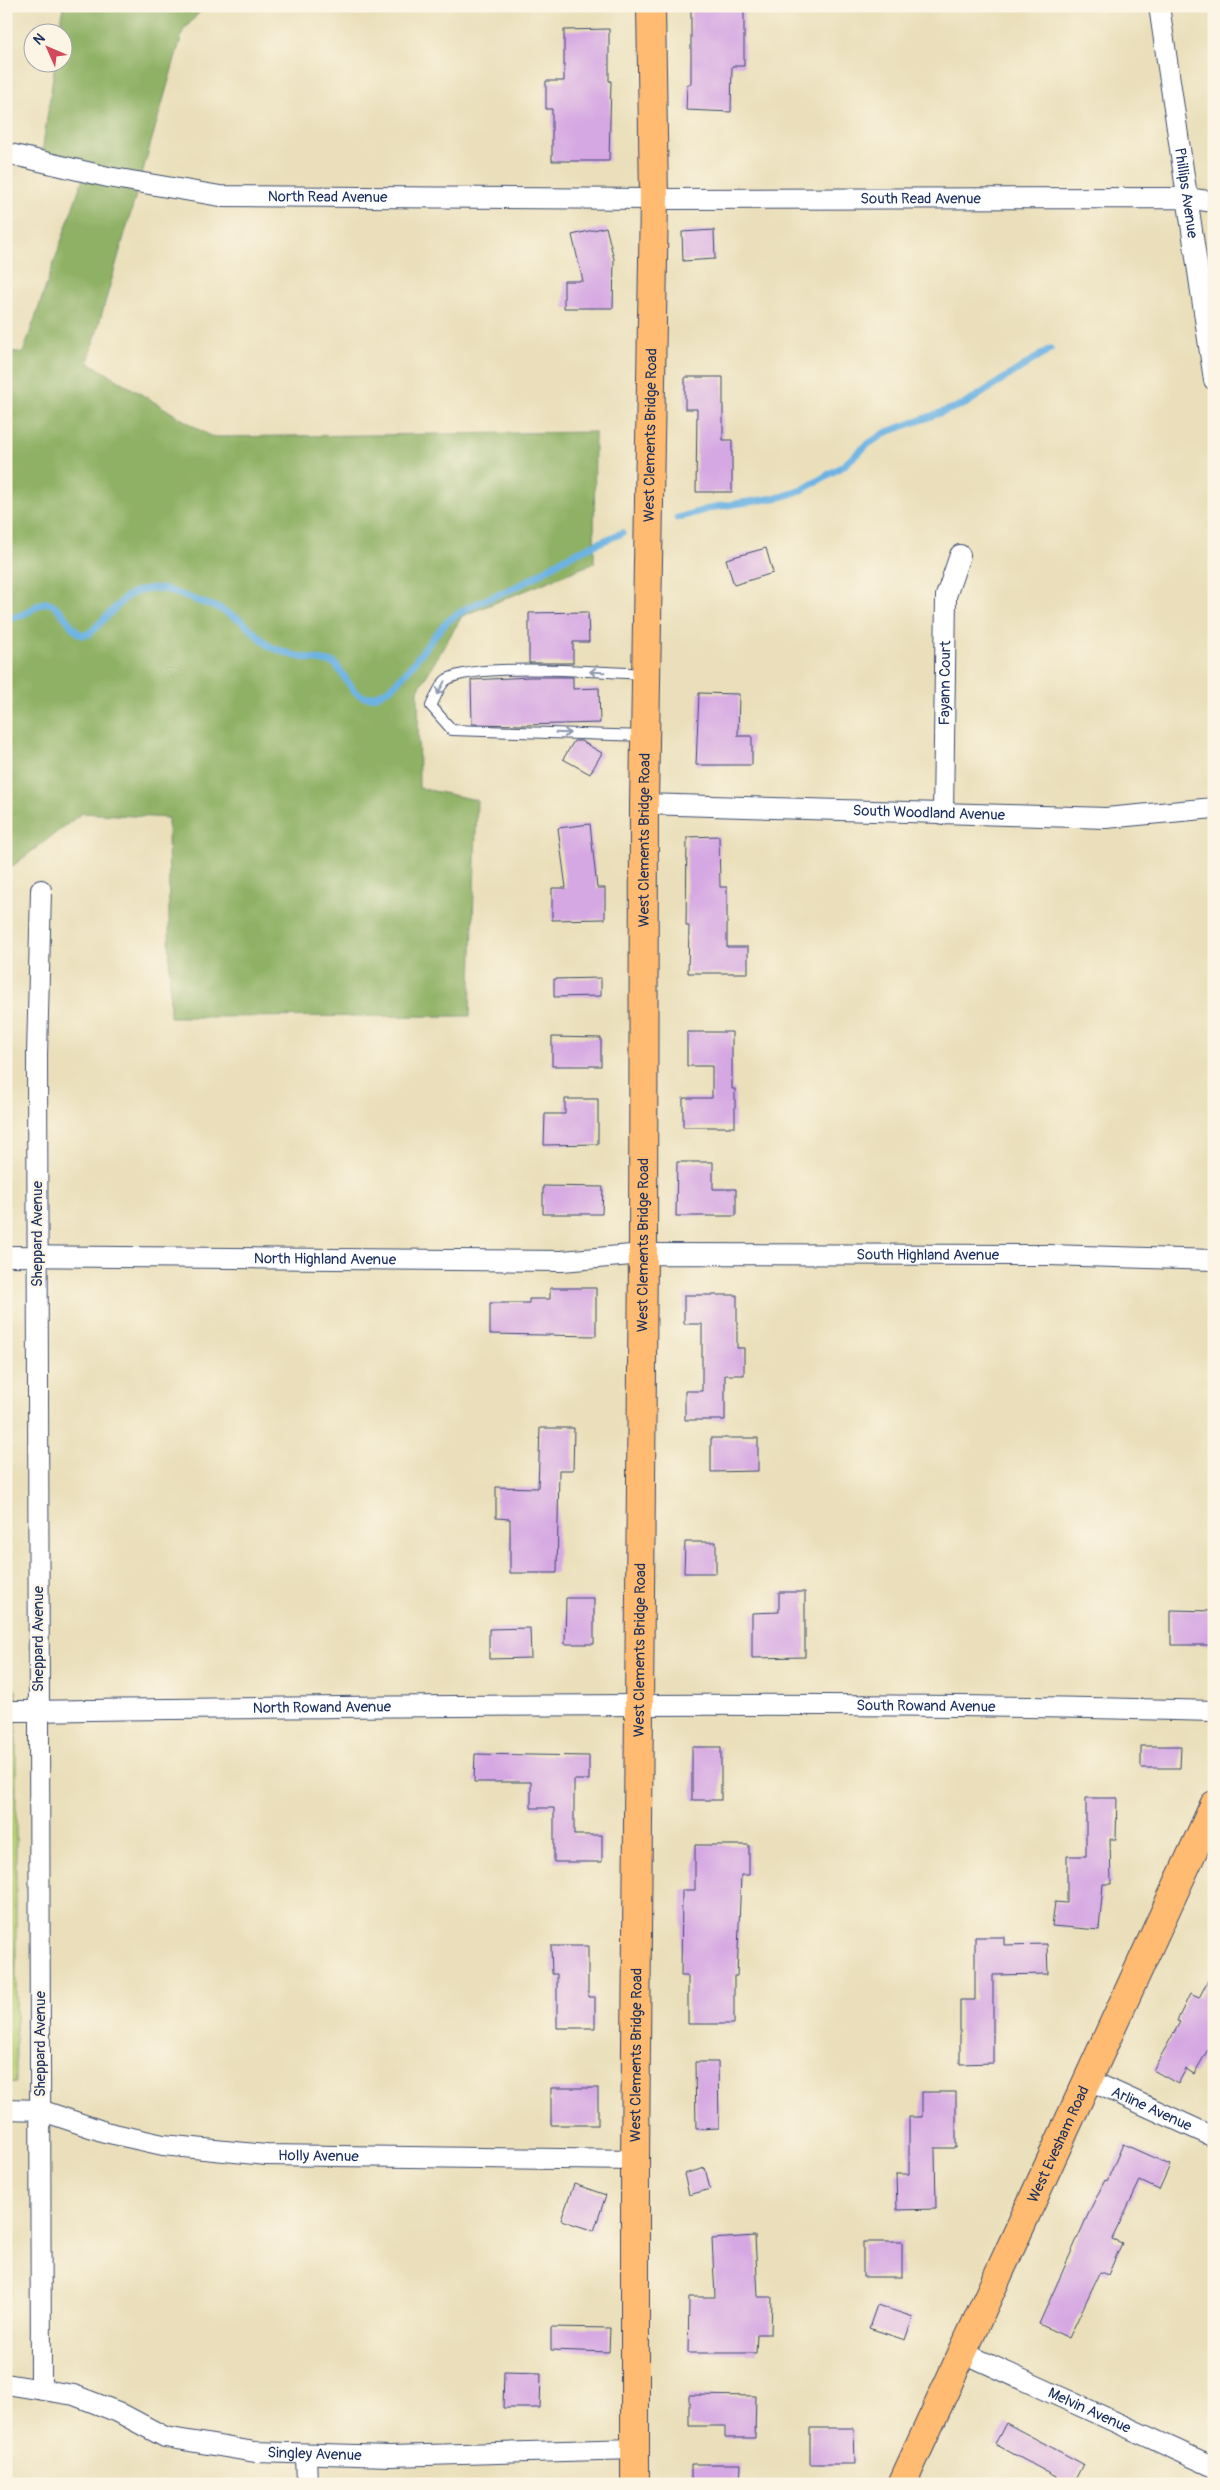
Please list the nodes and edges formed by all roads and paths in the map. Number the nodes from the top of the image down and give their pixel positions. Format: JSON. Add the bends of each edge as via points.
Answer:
{"nodes":[{"id":1,"x":651,"y":6,"type":"edge"},
{"id":2,"x":1159,"y":6,"type":"edge"},
{"id":3,"x":6,"y":152,"type":"edge"},
{"id":4,"x":1187,"y":198,"type":"junction"},
{"id":5,"x":654,"y":199,"type":"junction"},
{"id":6,"x":1214,"y":202,"type":"edge"},
{"id":7,"x":1214,"y":380,"type":"edge"},
{"id":8,"x":960,"y":555,"type":"dead end"},
{"id":9,"x":646,"y":674,"type":"junction"},
{"id":10,"x":644,"y":736,"type":"junction"},
{"id":11,"x":644,"y":804,"type":"junction"},
{"id":12,"x":1214,"y":808,"type":"edge"},
{"id":13,"x":943,"y":814,"type":"junction"},
{"id":14,"x":41,"y":890,"type":"dead end"},
{"id":15,"x":644,"y":1254,"type":"junction"},
{"id":16,"x":6,"y":1256,"type":"edge"},
{"id":17,"x":37,"y":1256,"type":"junction"},
{"id":18,"x":1214,"y":1260,"type":"edge"},
{"id":19,"x":638,"y":1703,"type":"junction"},
{"id":20,"x":38,"y":1710,"type":"junction"},
{"id":21,"x":6,"y":1711,"type":"edge"},
{"id":22,"x":1214,"y":1712,"type":"edge"},
{"id":23,"x":1214,"y":1805,"type":"edge"},
{"id":24,"x":1089,"y":2080,"type":"junction"},
{"id":25,"x":6,"y":2109,"type":"edge"},
{"id":26,"x":40,"y":2110,"type":"junction"},
{"id":27,"x":1214,"y":2137,"type":"edge"},
{"id":28,"x":634,"y":2160,"type":"junction"},
{"id":29,"x":964,"y":2353,"type":"junction"},
{"id":30,"x":6,"y":2384,"type":"edge"},
{"id":31,"x":41,"y":2389,"type":"junction"},
{"id":32,"x":634,"y":2450,"type":"junction"},
{"id":33,"x":306,"y":2455,"type":"junction"},
{"id":34,"x":1214,"y":2467,"type":"edge"},
{"id":35,"x":307,"y":2484,"type":"edge"},
{"id":36,"x":635,"y":2484,"type":"edge"},
{"id":37,"x":902,"y":2484,"type":"edge"}],
"edges":[{"from":1,"to":5,"type":"main road","name":"West Clements Bridge Road"},
{"from":2,"to":4,"type":"street","name":"Phillips Avenue"},
{"from":3,"to":5,"type":"street","name":"North Read Avenue","via":[[108,176],[220,196]]},
{"from":4,"to":5,"type":"street","name":"South Read Avenue"},
{"from":4,"to":6,"type":"street","name":"South Read Avenue"},
{"from":4,"to":7,"type":"street","name":"Phillips Avenue"},
{"from":5,"to":9,"type":"main road","name":"West Clements Bridge Road"},
{"from":8,"to":13,"type":"street","name":"Fayann Court","via":[[946,596]]},
{"from":9,"to":10,"type":"main road","name":"West Clements Bridge Road"},
{"from":9,"to":10,"type":"lane","one_way":true,"via":[[541,670],[465,672],[445,680],[431,706],[452,730]]},
{"from":10,"to":11,"type":"main road","name":"West Clements Bridge Road"},
{"from":11,"to":13,"type":"street","name":"South Woodland Avenue"},
{"from":11,"to":15,"type":"main road","name":"West Clements Bridge Road"},
{"from":12,"to":13,"type":"street","name":"South Woodland Avenue","via":[[1106,818]]},
{"from":14,"to":17,"type":"street","name":"Sheppard Avenue"},
{"from":15,"to":17,"type":"street","name":"North Highland Avenue","via":[[562,1261]]},
{"from":15,"to":18,"type":"street","name":"South Highland Avenue","via":[[1049,1255]]},
{"from":15,"to":19,"type":"main road","name":"West Clements Bridge Road"},
{"from":16,"to":17,"type":"street","name":"North Highland Avenue"},
{"from":17,"to":20,"type":"street","name":"Sheppard Avenue"},
{"from":19,"to":20,"type":"street","name":"North Rowand Avenue"},
{"from":19,"to":22,"type":"street","name":"South Rowand Avenue","via":[[1021,1706]]},
{"from":19,"to":28,"type":"main road","name":"West Clements Bridge Road"},
{"from":20,"to":21,"type":"street","name":"North Rowand Avenue"},
{"from":20,"to":26,"type":"street","name":"Sheppard Avenue"},
{"from":23,"to":24,"type":"main road","name":"West Evesham Road"},
{"from":24,"to":27,"type":"street","name":"Arline Avenue"},
{"from":24,"to":29,"type":"main road","name":"West Evesham Road"},
{"from":25,"to":26,"type":"street","name":"Holly Avenue"},
{"from":26,"to":28,"type":"street","name":"Holly Avenue","via":[[106,2132],[164,2145],[266,2156]]},
{"from":26,"to":31,"type":"street","name":"Sheppard Avenue"},
{"from":28,"to":32,"type":"main road","name":"West Clements Bridge Road"},
{"from":29,"to":34,"type":"street","name":"Melvin Avenue"},
{"from":29,"to":37,"type":"main road","name":"West Evesham Road"},
{"from":30,"to":31,"type":"street","name":"Singley Avenue"},
{"from":31,"to":33,"type":"street","name":"Singley Avenue","via":[[74,2395],[100,2405],[165,2437],[255,2452]]},
{"from":32,"to":33,"type":"street","name":"Singley Avenue"},
{"from":32,"to":36,"type":"main road","name":"West Clements Bridge Road"},
{"from":33,"to":35,"type":"street"}]}
